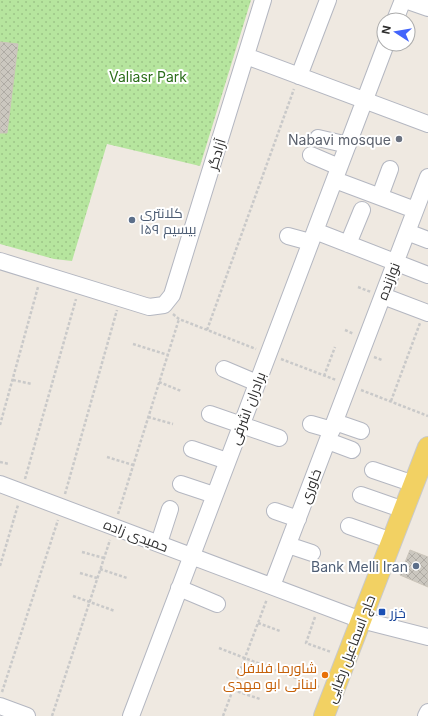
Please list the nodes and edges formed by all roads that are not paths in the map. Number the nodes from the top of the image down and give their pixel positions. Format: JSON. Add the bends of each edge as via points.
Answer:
{"nodes":[{"id":1,"x":263,"y":0,"type":"edge"},
{"id":2,"x":328,"y":0,"type":"edge"},
{"id":3,"x":404,"y":0,"type":"edge"},
{"id":4,"x":428,"y":8,"type":"edge"},
{"id":5,"x":399,"y":12,"type":"edge"},
{"id":6,"x":383,"y":52,"type":"edge"},
{"id":7,"x":246,"y":56,"type":"junction"},
{"id":8,"x":299,"y":76,"type":"junction"},
{"id":9,"x":365,"y":100,"type":"junction"},
{"id":10,"x":428,"y":124,"type":"edge"},
{"id":11,"x":318,"y":138,"type":"dead end"},
{"id":12,"x":348,"y":145,"type":"junction"},
{"id":13,"x":311,"y":155,"type":"dead end"},
{"id":14,"x":390,"y":169,"type":"dead end"},
{"id":15,"x":337,"y":173,"type":"junction"},
{"id":16,"x":428,"y":177,"type":"edge"},
{"id":17,"x":380,"y":196,"type":"junction"},
{"id":18,"x":362,"y":210,"type":"dead end"},
{"id":19,"x":415,"y":210,"type":"junction"},
{"id":20,"x":407,"y":232,"type":"junction"},
{"id":21,"x":288,"y":236,"type":"dead end"},
{"id":22,"x":313,"y":237,"type":"junction"},
{"id":23,"x":428,"y":240,"type":"edge"},
{"id":24,"x":348,"y":244,"type":"junction"},
{"id":25,"x":0,"y":261,"type":"edge"},
{"id":26,"x":396,"y":262,"type":"junction"},
{"id":27,"x":428,"y":275,"type":"edge"},
{"id":28,"x":383,"y":296,"type":"junction"},
{"id":29,"x":426,"y":312,"type":"edge"},
{"id":30,"x":224,"y":370,"type":"dead end"},
{"id":31,"x":257,"y":383,"type":"junction"},
{"id":32,"x":349,"y":385,"type":"joint"},
{"id":33,"x":210,"y":414,"type":"dead end"},
{"id":34,"x":311,"y":424,"type":"dead end"},
{"id":35,"x":241,"y":425,"type":"junction"},
{"id":36,"x":331,"y":431,"type":"junction"},
{"id":37,"x":361,"y":431,"type":"dead end"},
{"id":38,"x":279,"y":438,"type":"dead end"},
{"id":39,"x":428,"y":447,"type":"edge"},
{"id":40,"x":192,"y":449,"type":"dead end"},
{"id":41,"x":352,"y":450,"type":"dead end"},
{"id":42,"x":227,"y":462,"type":"junction"},
{"id":43,"x":373,"y":470,"type":"dead end"},
{"id":44,"x":0,"y":484,"type":"edge"},
{"id":45,"x":181,"y":484,"type":"dead end"},
{"id":46,"x":414,"y":484,"type":"junction"},
{"id":47,"x":214,"y":495,"type":"junction"},
{"id":48,"x":361,"y":495,"type":"dead end"},
{"id":49,"x":170,"y":509,"type":"dead end"},
{"id":50,"x":404,"y":510,"type":"junction"},
{"id":51,"x":275,"y":511,"type":"dead end"},
{"id":52,"x":298,"y":519,"type":"junction"},
{"id":53,"x":349,"y":526,"type":"dead end"},
{"id":54,"x":392,"y":541,"type":"junction"},
{"id":55,"x":159,"y":543,"type":"junction"},
{"id":56,"x":288,"y":545,"type":"junction"},
{"id":57,"x":312,"y":554,"type":"dead end"},
{"id":58,"x":191,"y":556,"type":"junction"},
{"id":59,"x":272,"y":586,"type":"junction"},
{"id":60,"x":179,"y":588,"type":"junction"},
{"id":61,"x":217,"y":604,"type":"dead end"},
{"id":62,"x":361,"y":620,"type":"junction"},
{"id":63,"x":428,"y":637,"type":"edge"},
{"id":64,"x":0,"y":706,"type":"edge"},
{"id":65,"x":428,"y":712,"type":"edge"},
{"id":66,"x":26,"y":716,"type":"edge"},
{"id":67,"x":131,"y":716,"type":"edge"},
{"id":68,"x":324,"y":716,"type":"edge"},
{"id":69,"x":426,"y":716,"type":"edge"}],
"edges":[{"from":1,"to":7,"type":"street","name":"آزادگر"},
{"from":2,"to":8,"type":"street"},
{"from":3,"to":4,"type":"street"},
{"from":3,"to":5,"type":"street"},
{"from":6,"to":9,"type":"street","name":"برادران اشرفی"},
{"from":7,"to":8,"type":"street"},
{"from":7,"to":25,"type":"street","name":"آزادگر","via":[[172,295],[164,305],[149,307]]},
{"from":8,"to":9,"type":"street"},
{"from":9,"to":10,"type":"street"},
{"from":9,"to":12,"type":"street","name":"برادران اشرفی"},
{"from":11,"to":12,"type":"street"},
{"from":12,"to":15,"type":"street","name":"برادران اشرفی"},
{"from":13,"to":15,"type":"street"},
{"from":14,"to":17,"type":"street"},
{"from":15,"to":17,"type":"street"},
{"from":15,"to":22,"type":"street","name":"برادران اشرفی"},
{"from":16,"to":19,"type":"street","name":"نوازنده"},
{"from":17,"to":19,"type":"street"},
{"from":18,"to":24,"type":"street"},
{"from":19,"to":20,"type":"street","name":"نوازنده"},
{"from":20,"to":23,"type":"street"},
{"from":20,"to":26,"type":"street","name":"نوازنده"},
{"from":21,"to":22,"type":"street"},
{"from":22,"to":24,"type":"street"},
{"from":22,"to":31,"type":"street","name":"برادران اشرفی"},
{"from":24,"to":26,"type":"street"},
{"from":26,"to":27,"type":"street"},
{"from":26,"to":28,"type":"street","name":"نوازنده"},
{"from":28,"to":29,"type":"street"},
{"from":28,"to":32,"type":"street","name":"نوازنده"},
{"from":30,"to":31,"type":"street"},
{"from":31,"to":35,"type":"street","name":"برادران اشرفی"},
{"from":32,"to":36,"type":"street","name":"خاوری"},
{"from":33,"to":35,"type":"street"},
{"from":34,"to":36,"type":"street"},
{"from":35,"to":38,"type":"street"},
{"from":35,"to":42,"type":"street","name":"برادران اشرفی"},
{"from":36,"to":37,"type":"street"},
{"from":36,"to":41,"type":"street"},
{"from":36,"to":52,"type":"street","name":"خاوری"},
{"from":39,"to":46,"type":"main road","name":"حاج اسماعیل رضایی"},
{"from":40,"to":42,"type":"street"},
{"from":42,"to":47,"type":"street","name":"برادران اشرفی"},
{"from":43,"to":46,"type":"street"},
{"from":44,"to":55,"type":"street","name":"حمیدی زاده"},
{"from":45,"to":47,"type":"street"},
{"from":46,"to":50,"type":"main road","name":"حاج اسماعیل رضایی"},
{"from":47,"to":58,"type":"street","name":"برادران اشرفی"},
{"from":48,"to":50,"type":"street"},
{"from":49,"to":55,"type":"street"},
{"from":50,"to":54,"type":"main road","name":"حاج اسماعیل رضایی"},
{"from":51,"to":52,"type":"street"},
{"from":52,"to":56,"type":"street","name":"خاوری"},
{"from":53,"to":54,"type":"street"},
{"from":54,"to":62,"type":"main road","name":"حاج اسماعیل رضایی"},
{"from":55,"to":58,"type":"street","name":"حمیدی زاده"},
{"from":56,"to":57,"type":"street"},
{"from":56,"to":59,"type":"street","name":"خاوری"},
{"from":58,"to":59,"type":"street","name":"حمیدی زاده"},
{"from":58,"to":60,"type":"street","name":"برادران اشرفی"},
{"from":59,"to":62,"type":"street","name":"حمیدی زاده"},
{"from":60,"to":61,"type":"street"},
{"from":60,"to":67,"type":"street","name":"برادران اشرفی"},
{"from":62,"to":63,"type":"street","name":"حمیدی زاده"},
{"from":62,"to":68,"type":"main road","name":"حاج اسماعیل رضایی"},
{"from":64,"to":66,"type":"street"},
{"from":65,"to":69,"type":"street"}]}
